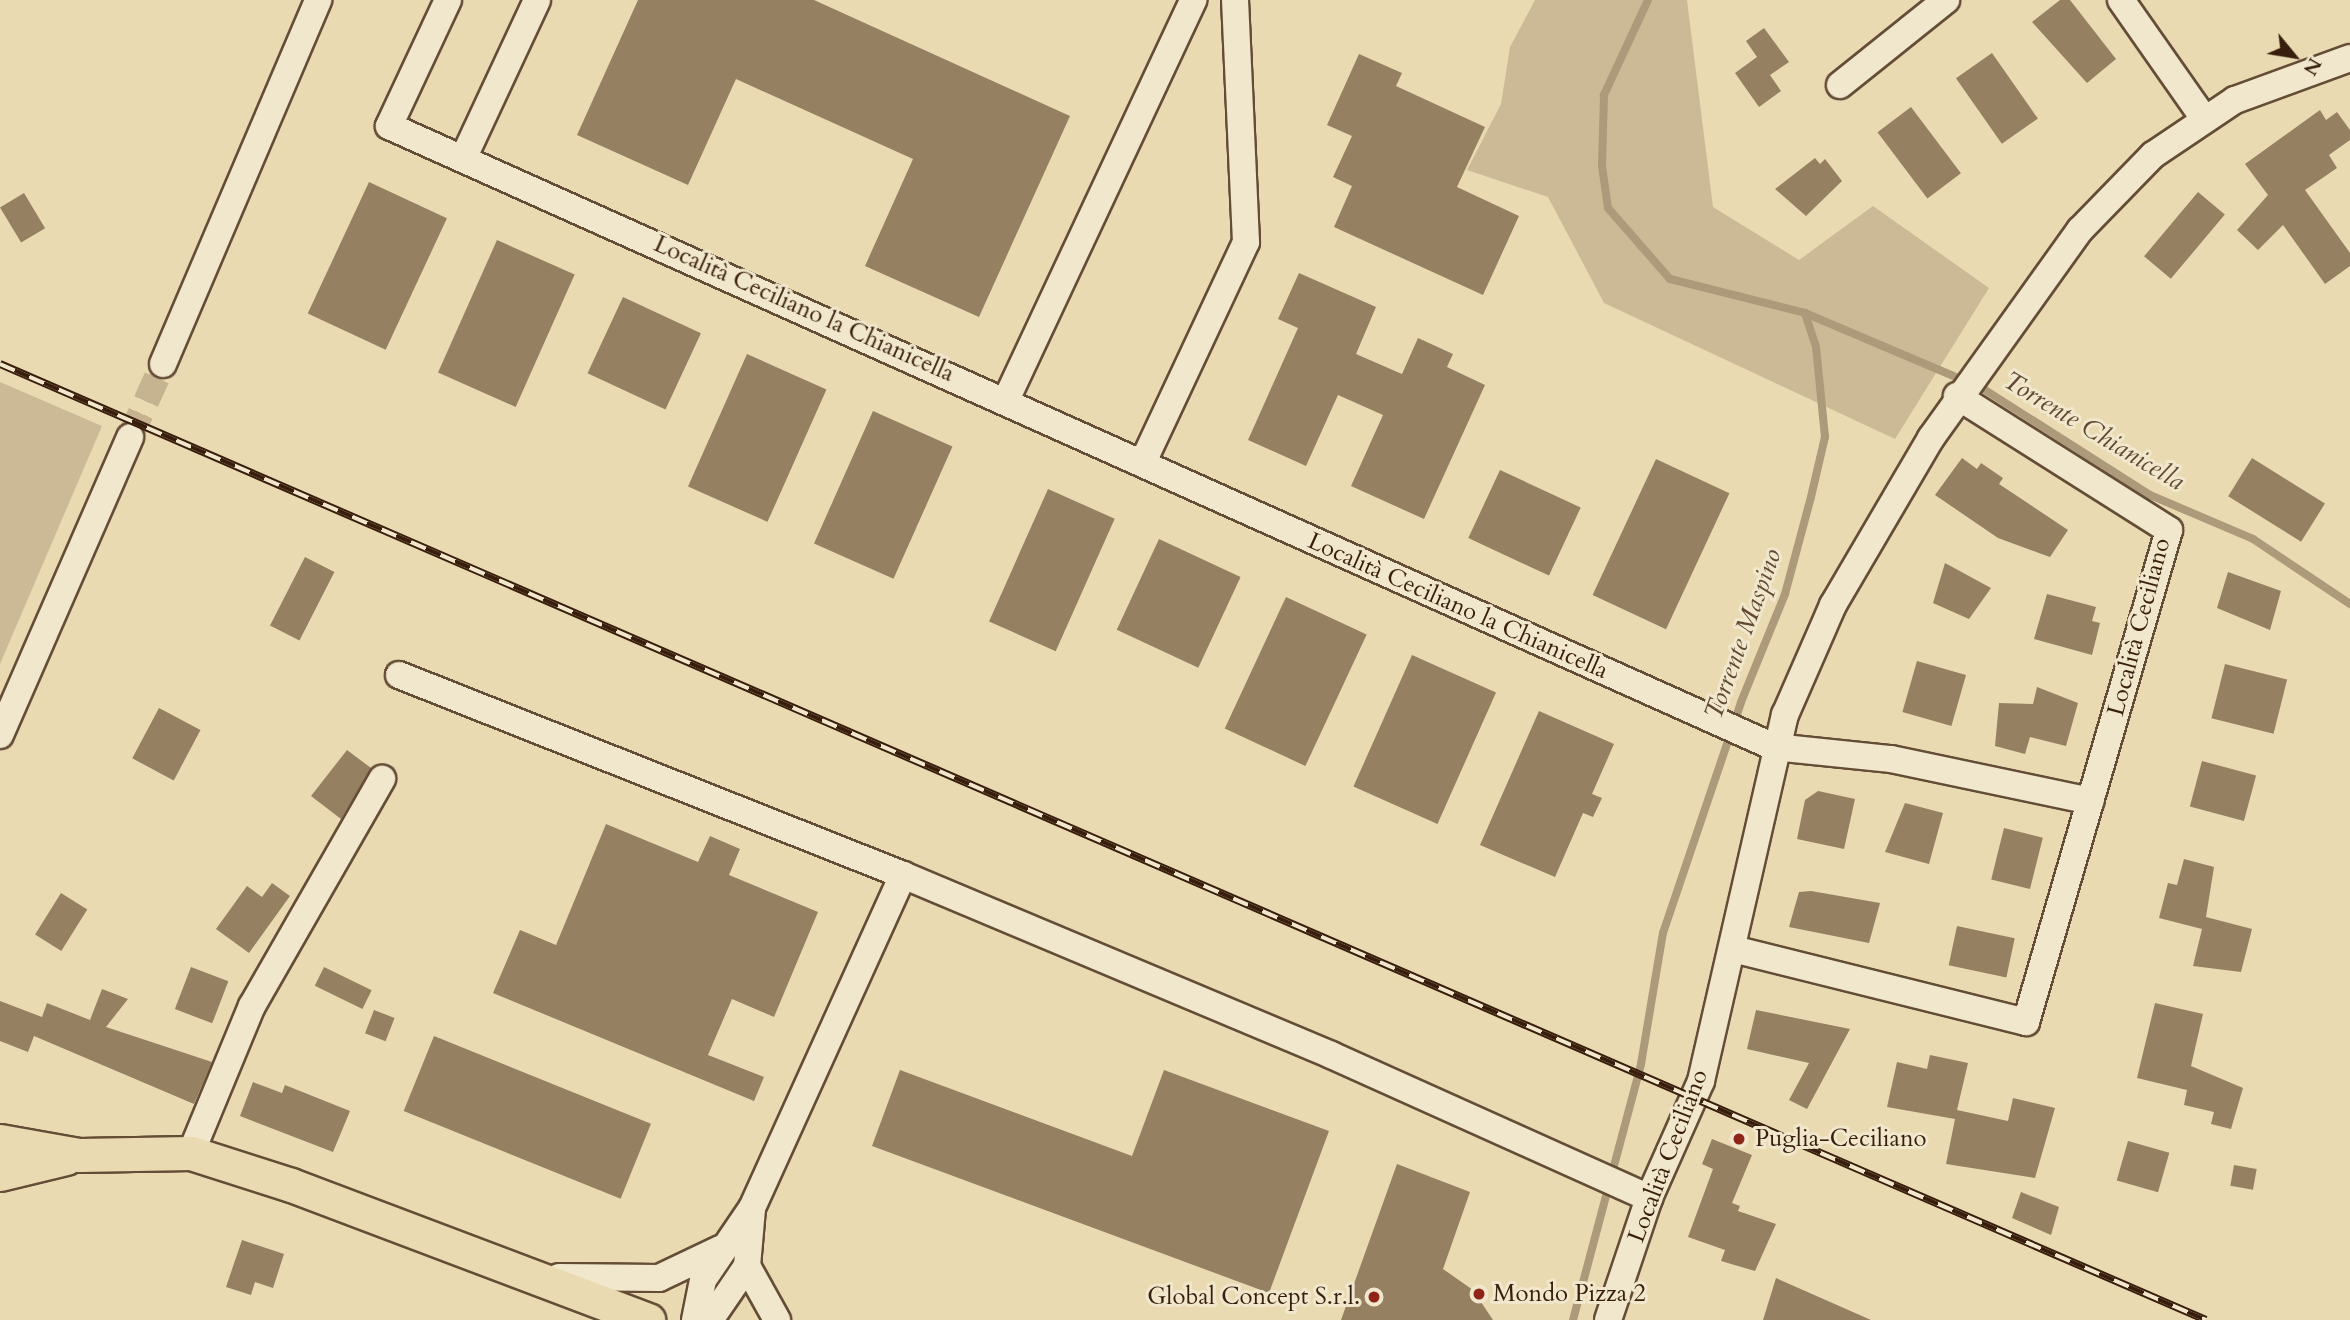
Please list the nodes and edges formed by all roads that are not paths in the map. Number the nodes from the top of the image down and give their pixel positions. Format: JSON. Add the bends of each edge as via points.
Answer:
{"nodes":[{"id":1,"x":318,"y":0,"type":"edge"},
{"id":2,"x":448,"y":0,"type":"edge"},
{"id":3,"x":537,"y":0,"type":"edge"},
{"id":4,"x":1193,"y":0,"type":"edge"},
{"id":5,"x":1235,"y":0,"type":"edge"},
{"id":6,"x":1946,"y":0,"type":"edge"},
{"id":7,"x":2121,"y":0,"type":"edge"},
{"id":8,"x":2350,"y":58,"type":"edge"},
{"id":9,"x":1840,"y":85,"type":"dead end"},
{"id":10,"x":2203,"y":117,"type":"junction"},
{"id":11,"x":463,"y":159,"type":"junction"},
{"id":12,"x":163,"y":364,"type":"tunnel mouth"},
{"id":13,"x":1957,"y":396,"type":"junction"},
{"id":14,"x":1006,"y":400,"type":"junction"},
{"id":15,"x":130,"y":437,"type":"tunnel mouth"},
{"id":16,"x":1143,"y":462,"type":"junction"},
{"id":17,"x":399,"y":675,"type":"dead end"},
{"id":18,"x":0,"y":734,"type":"edge"},
{"id":19,"x":1774,"y":747,"type":"junction"},
{"id":20,"x":382,"y":779,"type":"dead end"},
{"id":21,"x":2091,"y":802,"type":"junction"},
{"id":22,"x":903,"y":875,"type":"junction"},
{"id":23,"x":1733,"y":949,"type":"junction"},
{"id":24,"x":0,"y":1141,"type":"edge"},
{"id":25,"x":191,"y":1153,"type":"junction"},
{"id":26,"x":79,"y":1155,"type":"junction"},
{"id":27,"x":0,"y":1174,"type":"edge"},
{"id":28,"x":1649,"y":1198,"type":"junction"},
{"id":29,"x":752,"y":1208,"type":"junction"},
{"id":30,"x":724,"y":1247,"type":"junction"},
{"id":31,"x":747,"y":1266,"type":"junction"},
{"id":32,"x":520,"y":1273,"type":"junction"},
{"id":33,"x":648,"y":1320,"type":"edge"},
{"id":34,"x":695,"y":1320,"type":"edge"},
{"id":35,"x":710,"y":1320,"type":"edge"},
{"id":36,"x":777,"y":1320,"type":"edge"},
{"id":37,"x":1608,"y":1320,"type":"edge"}],
"edges":[{"from":1,"to":12,"type":"street"},
{"from":2,"to":11,"type":"street","name":"Località Ceciliano la Chianicella","via":[[389,126]]},
{"from":3,"to":11,"type":"street"},
{"from":4,"to":14,"type":"street"},
{"from":5,"to":16,"type":"street","via":[[1246,242]]},
{"from":6,"to":9,"type":"street"},
{"from":7,"to":10,"type":"street"},
{"from":8,"to":10,"type":"street","name":"Località Ceciliano","via":[[2317,65]]},
{"from":10,"to":13,"type":"street","name":"Località Ceciliano","via":[[2153,155],[2098,210]]},
{"from":11,"to":14,"type":"street","name":"Località Ceciliano la Chianicella"},
{"from":13,"to":19,"type":"street","name":"Località Ceciliano","via":[[1819,633]]},
{"from":13,"to":21,"type":"street","name":"Località Ceciliano","via":[[2169,530]]},
{"from":14,"to":16,"type":"street","name":"Località Ceciliano la Chianicella"},
{"from":15,"to":18,"type":"street"},
{"from":16,"to":19,"type":"street","name":"Località Ceciliano la Chianicella"},
{"from":17,"to":22,"type":"street"},
{"from":19,"to":21,"type":"street","via":[[1901,760]]},
{"from":19,"to":23,"type":"street","name":"Località Ceciliano"},
{"from":20,"to":25,"type":"street","via":[[251,1006]]},
{"from":21,"to":23,"type":"street","name":"Località Ceciliano","via":[[2026,1021]]},
{"from":22,"to":28,"type":"street","via":[[1331,1055]]},
{"from":22,"to":29,"type":"street"},
{"from":23,"to":28,"type":"street","name":"Località Ceciliano","via":[[1698,1089]]},
{"from":24,"to":26,"type":"main road"},
{"from":25,"to":26,"type":"main road"},
{"from":25,"to":32,"type":"main road","via":[[291,1185]]},
{"from":26,"to":27,"type":"main road"},
{"from":28,"to":37,"type":"street","name":"Località Ceciliano"},
{"from":29,"to":30,"type":"street"},
{"from":29,"to":31,"type":"street"},
{"from":30,"to":32,"type":"street","via":[[678,1273],[640,1281]]},
{"from":30,"to":34,"type":"street","via":[[703,1280]]},
{"from":31,"to":35,"type":"street"},
{"from":31,"to":36,"type":"street"},
{"from":32,"to":33,"type":"main road"}]}
